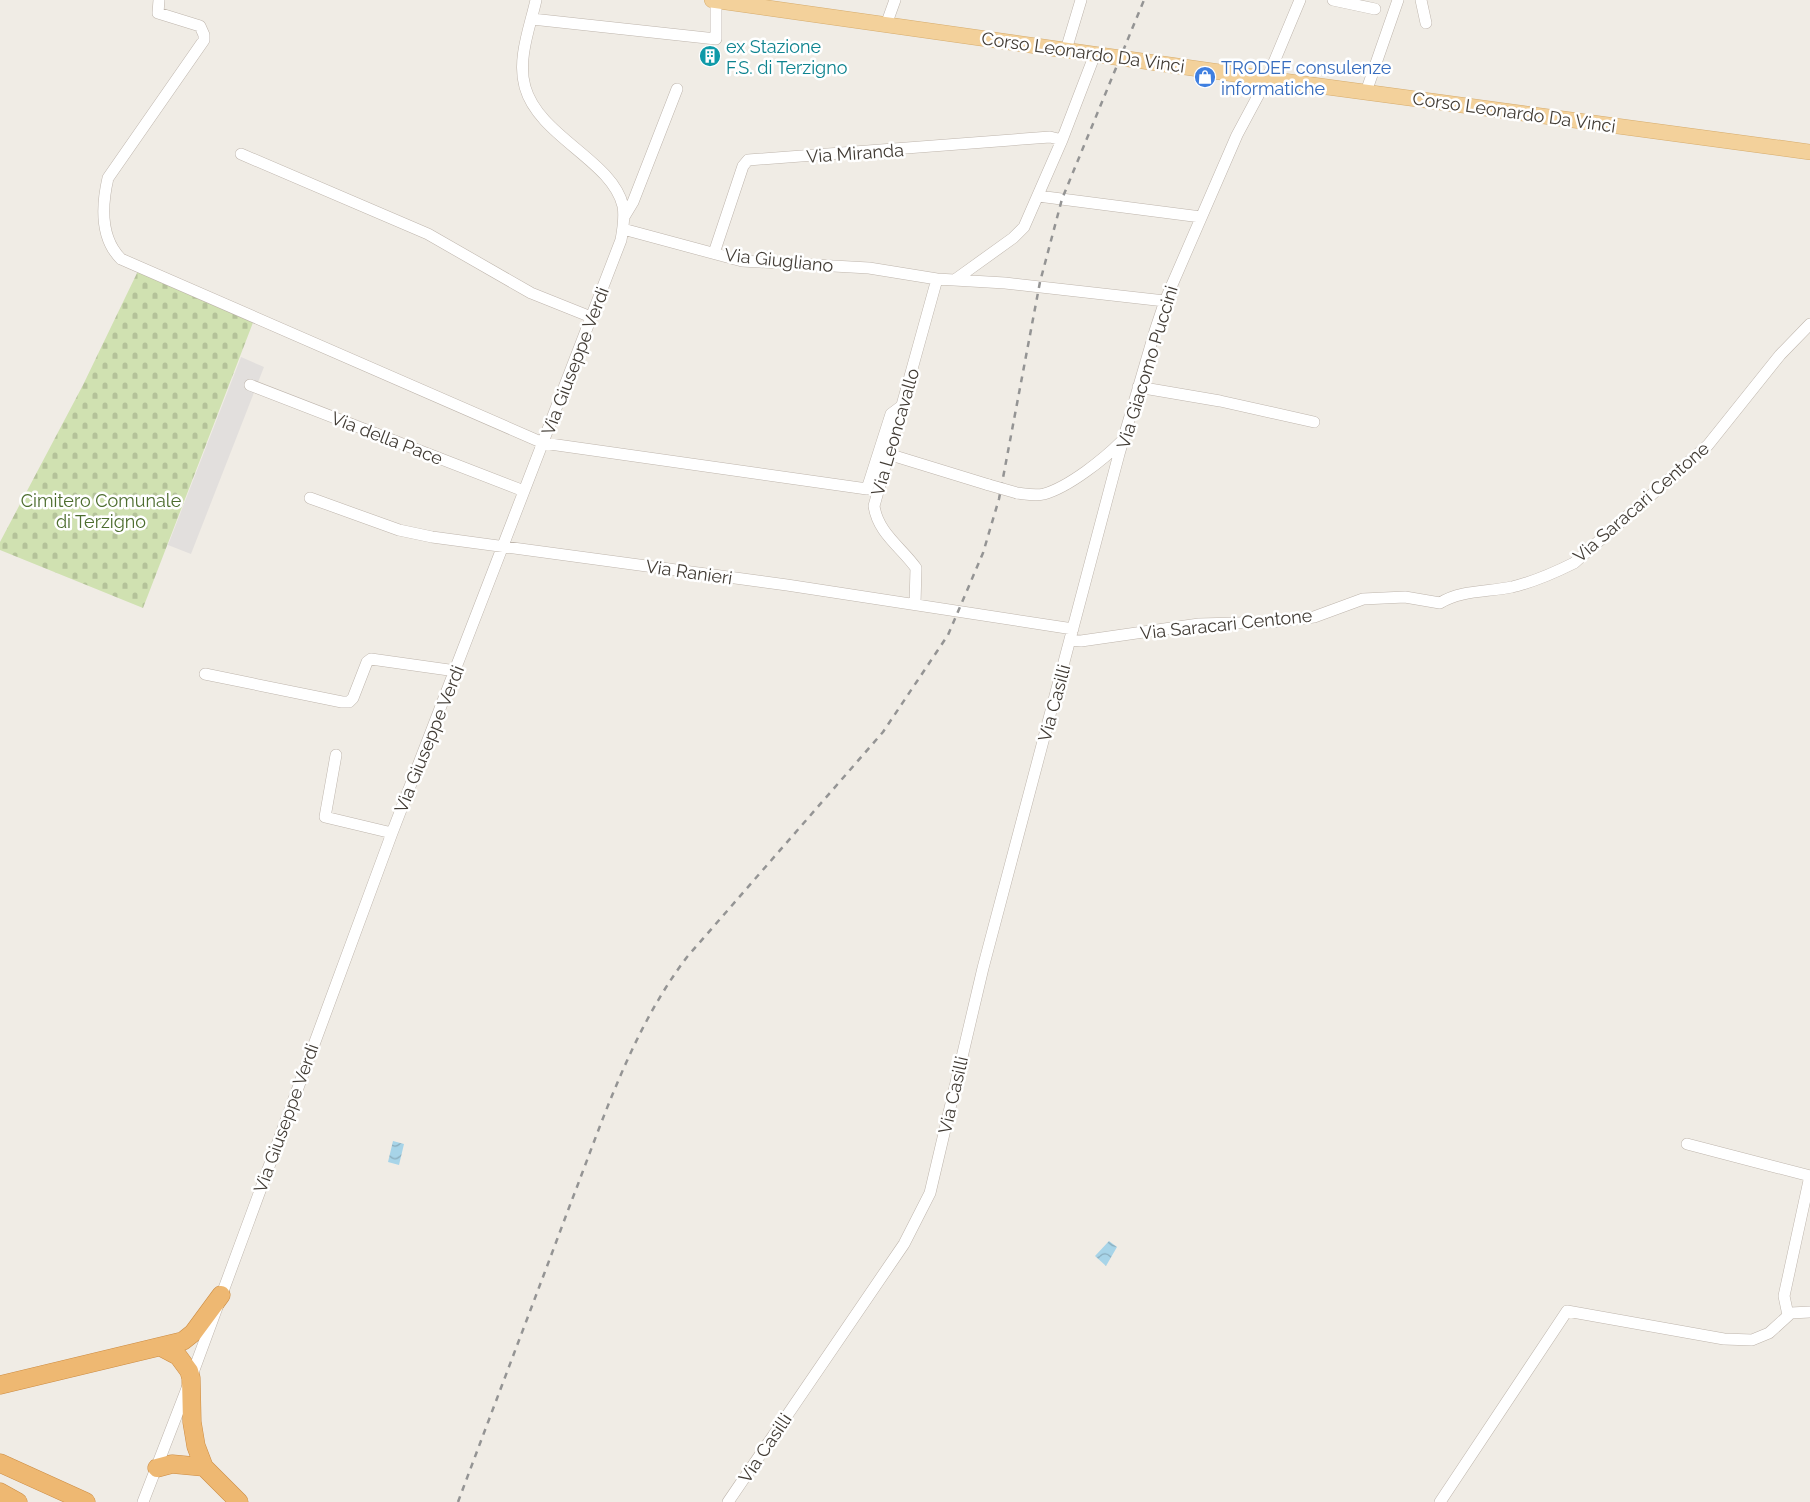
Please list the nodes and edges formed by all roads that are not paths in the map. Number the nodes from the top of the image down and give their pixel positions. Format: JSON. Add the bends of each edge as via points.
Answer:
{"nodes":[{"id":1,"x":159,"y":0,"type":"edge"},
{"id":2,"x":536,"y":0,"type":"edge"},
{"id":3,"x":715,"y":0,"type":"edge"},
{"id":4,"x":895,"y":0,"type":"edge"},
{"id":5,"x":1081,"y":0,"type":"edge"},
{"id":6,"x":1300,"y":0,"type":"edge"},
{"id":7,"x":1333,"y":0,"type":"edge"},
{"id":8,"x":1398,"y":0,"type":"edge"},
{"id":9,"x":1421,"y":0,"type":"edge"},
{"id":10,"x":1375,"y":9,"type":"dead end"},
{"id":11,"x":532,"y":18,"type":"junction"},
{"id":12,"x":1426,"y":22,"type":"dead end"},
{"id":13,"x":886,"y":25,"type":"junction"},
{"id":14,"x":1066,"y":50,"type":"junction"},
{"id":15,"x":1095,"y":54,"type":"junction"},
{"id":16,"x":1267,"y":79,"type":"junction"},
{"id":17,"x":676,"y":90,"type":"dead end"},
{"id":18,"x":1366,"y":92,"type":"junction"},
{"id":19,"x":1062,"y":140,"type":"junction"},
{"id":20,"x":1810,"y":152,"type":"edge"},
{"id":21,"x":241,"y":154,"type":"dead end"},
{"id":22,"x":1038,"y":196,"type":"junction"},
{"id":23,"x":624,"y":217,"type":"junction"},
{"id":24,"x":1201,"y":217,"type":"junction"},
{"id":25,"x":623,"y":229,"type":"junction"},
{"id":26,"x":714,"y":253,"type":"junction"},
{"id":27,"x":937,"y":279,"type":"junction"},
{"id":28,"x":956,"y":279,"type":"junction"},
{"id":29,"x":1165,"y":301,"type":"junction"},
{"id":30,"x":592,"y":318,"type":"junction"},
{"id":31,"x":1810,"y":324,"type":"edge"},
{"id":32,"x":250,"y":385,"type":"dead end"},
{"id":33,"x":1138,"y":386,"type":"junction"},
{"id":34,"x":903,"y":405,"type":"junction"},
{"id":35,"x":1314,"y":422,"type":"dead end"},
{"id":36,"x":1124,"y":440,"type":"junction"},
{"id":37,"x":543,"y":443,"type":"junction"},
{"id":38,"x":888,"y":454,"type":"junction"},
{"id":39,"x":524,"y":491,"type":"junction"},
{"id":40,"x":310,"y":498,"type":"dead end"},
{"id":41,"x":503,"y":547,"type":"junction"},
{"id":42,"x":915,"y":604,"type":"junction"},
{"id":43,"x":1072,"y":634,"type":"junction"},
{"id":44,"x":456,"y":671,"type":"junction"},
{"id":45,"x":205,"y":674,"type":"dead end"},
{"id":46,"x":336,"y":755,"type":"dead end"},
{"id":47,"x":392,"y":833,"type":"junction"},
{"id":48,"x":1687,"y":1144,"type":"dead end"},
{"id":49,"x":220,"y":1295,"type":"junction"},
{"id":50,"x":1810,"y":1312,"type":"edge"},
{"id":51,"x":1788,"y":1315,"type":"junction"},
{"id":52,"x":161,"y":1347,"type":"junction"},
{"id":53,"x":191,"y":1378,"type":"junction"},
{"id":54,"x":0,"y":1385,"type":"edge"},
{"id":55,"x":0,"y":1463,"type":"edge"},
{"id":56,"x":204,"y":1467,"type":"junction"},
{"id":57,"x":157,"y":1468,"type":"junction"},
{"id":58,"x":0,"y":1492,"type":"edge"},
{"id":59,"x":18,"y":1502,"type":"edge"},
{"id":60,"x":86,"y":1502,"type":"edge"},
{"id":61,"x":143,"y":1502,"type":"edge"},
{"id":62,"x":238,"y":1502,"type":"edge"},
{"id":63,"x":728,"y":1502,"type":"edge"},
{"id":64,"x":1440,"y":1502,"type":"edge"}],
"edges":[{"from":1,"to":37,"type":"street","via":[[158,13],[200,26],[204,40],[108,178],[102,201],[114,252],[135,266]]},
{"from":2,"to":11,"type":"street","name":"Via Giuseppe Verdi"},
{"from":3,"to":11,"type":"street","via":[[716,39]]},
{"from":3,"to":13,"type":"main road","name":"Corso Leonardo Da Vinci"},
{"from":4,"to":13,"type":"street"},
{"from":5,"to":14,"type":"street"},
{"from":6,"to":16,"type":"street","name":"Via Giacomo Puccini"},
{"from":7,"to":10,"type":"street"},
{"from":8,"to":18,"type":"street"},
{"from":9,"to":12,"type":"street"},
{"from":11,"to":23,"type":"street","name":"Via Giuseppe Verdi","via":[[522,70],[529,98],[538,114],[613,184]]},
{"from":13,"to":14,"type":"main road","name":"Corso Leonardo Da Vinci"},
{"from":14,"to":15,"type":"main road","name":"Corso Leonardo Da Vinci"},
{"from":15,"to":16,"type":"main road","name":"Corso Leonardo Da Vinci"},
{"from":15,"to":19,"type":"street"},
{"from":16,"to":18,"type":"main road","name":"Corso Leonardo Da Vinci"},
{"from":16,"to":24,"type":"street","name":"Via Giacomo Puccini","via":[[1237,135]]},
{"from":17,"to":23,"type":"street","via":[[633,202]]},
{"from":18,"to":20,"type":"main road","name":"Corso Leonardo Da Vinci"},
{"from":19,"to":22,"type":"street"},
{"from":19,"to":26,"type":"street","name":"Via Miranda","via":[[1050,137],[748,160],[743,166]]},
{"from":21,"to":30,"type":"street","via":[[428,234],[531,293]]},
{"from":22,"to":24,"type":"street"},
{"from":22,"to":28,"type":"street","via":[[1030,217],[1018,234]]},
{"from":23,"to":25,"type":"street","name":"Via Giuseppe Verdi"},
{"from":24,"to":29,"type":"street","name":"Via Giacomo Puccini"},
{"from":25,"to":26,"type":"street","name":"Via Giugliano"},
{"from":25,"to":30,"type":"street","name":"Via Giuseppe Verdi","via":[[622,240]]},
{"from":26,"to":27,"type":"street","name":"Via Giugliano","via":[[742,261],[869,268]]},
{"from":27,"to":28,"type":"street","name":"Via Giugliano"},
{"from":27,"to":34,"type":"street","name":"Via Leoncavallo"},
{"from":28,"to":29,"type":"street","name":"Via Giugliano"},
{"from":29,"to":33,"type":"street","name":"Via Giacomo Puccini"},
{"from":30,"to":37,"type":"street","name":"Via Giuseppe Verdi"},
{"from":31,"to":43,"type":"street","name":"Via Saracari Centone","via":[[1780,355],[1708,445],[1574,563],[1560,570],[1513,586],[1451,596],[1440,603],[1405,597],[1363,599],[1314,617],[1199,624],[1081,641]]},
{"from":32,"to":39,"type":"street","name":"Via della Pace"},
{"from":33,"to":35,"type":"street"},
{"from":33,"to":36,"type":"street","name":"Via Giacomo Puccini"},
{"from":34,"to":37,"type":"street","via":[[891,414],[867,489]]},
{"from":34,"to":38,"type":"street","name":"Via Leoncavallo"},
{"from":36,"to":38,"type":"street","bridge":true,"via":[[1061,487],[1044,494],[1017,493]]},
{"from":36,"to":43,"type":"street","name":"Via Giacomo Puccini"},
{"from":37,"to":39,"type":"street","name":"Via Giuseppe Verdi"},
{"from":38,"to":42,"type":"street","name":"Via Leoncavallo","via":[[874,506],[876,520],[916,568]]},
{"from":39,"to":41,"type":"street","name":"Via Giuseppe Verdi"},
{"from":40,"to":41,"type":"street","name":"Via Ranieri","via":[[414,534]]},
{"from":41,"to":42,"type":"street","name":"Via Ranieri"},
{"from":41,"to":44,"type":"street","name":"Via Giuseppe Verdi"},
{"from":42,"to":43,"type":"street","name":"Via Ranieri"},
{"from":43,"to":63,"type":"street","name":"Via Casilli","via":[[983,968],[930,1193],[904,1244]]},
{"from":44,"to":45,"type":"street","via":[[371,659],[349,702]]},
{"from":44,"to":47,"type":"street","name":"Via Giuseppe Verdi"},
{"from":46,"to":47,"type":"street","via":[[325,817]]},
{"from":47,"to":49,"type":"street","name":"Via Giuseppe Verdi"},
{"from":48,"to":51,"type":"street","via":[[1810,1176],[1784,1296]]},
{"from":49,"to":52,"type":"highway","via":[[193,1333],[183,1341]]},
{"from":49,"to":53,"type":"street","name":"Via Giuseppe Verdi"},
{"from":50,"to":51,"type":"street"},
{"from":51,"to":64,"type":"street","via":[[1769,1333],[1752,1340],[1724,1339],[1567,1311]]},
{"from":52,"to":53,"type":"highway","via":[[178,1356]]},
{"from":52,"to":54,"type":"highway"},
{"from":53,"to":56,"type":"highway","via":[[192,1422]]},
{"from":53,"to":57,"type":"street","name":"Via Giuseppe Verdi"},
{"from":55,"to":60,"type":"highway"},
{"from":56,"to":57,"type":"highway","via":[[172,1464]]},
{"from":56,"to":62,"type":"highway"},
{"from":57,"to":61,"type":"street","name":"Via Giuseppe Verdi"},
{"from":58,"to":59,"type":"highway"}]}
